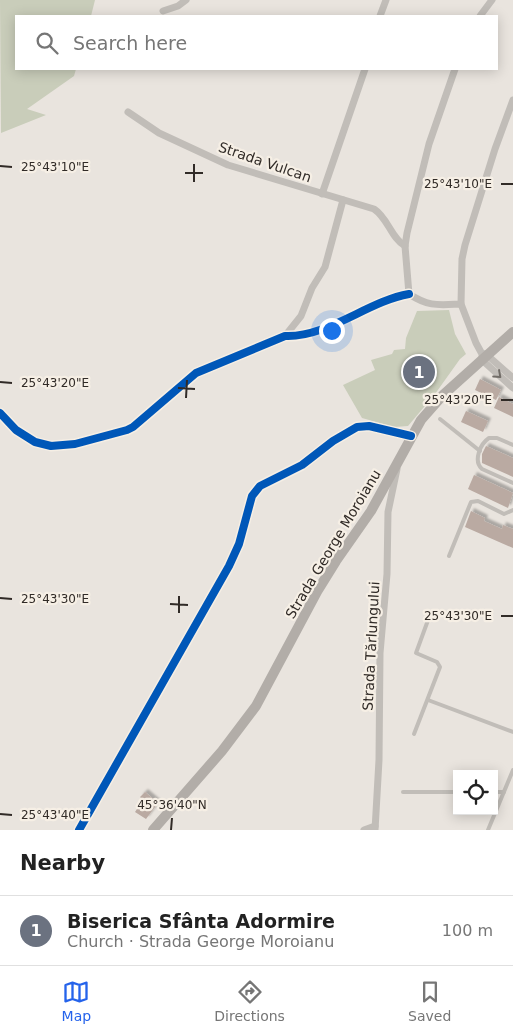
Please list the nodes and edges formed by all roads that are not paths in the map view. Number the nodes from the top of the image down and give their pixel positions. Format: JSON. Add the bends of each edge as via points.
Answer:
{"nodes":[{"id":1,"x":186,"y":0,"type":"edge"},
{"id":2,"x":384,"y":0,"type":"edge"},
{"id":3,"x":492,"y":0,"type":"edge"},
{"id":4,"x":162,"y":10,"type":"dead end"},
{"id":5,"x":380,"y":15,"type":"edge"},
{"id":6,"x":481,"y":15,"type":"edge"},
{"id":7,"x":365,"y":70,"type":"edge"},
{"id":8,"x":455,"y":70,"type":"edge"},
{"id":9,"x":513,"y":100,"type":"edge"},
{"id":10,"x":128,"y":112,"type":"dead end"},
{"id":11,"x":322,"y":194,"type":"junction"},
{"id":12,"x":343,"y":200,"type":"junction"},
{"id":13,"x":405,"y":246,"type":"junction"},
{"id":14,"x":409,"y":294,"type":"junction"},
{"id":15,"x":461,"y":304,"type":"junction"},
{"id":16,"x":513,"y":332,"type":"edge"},
{"id":17,"x":285,"y":336,"type":"junction"},
{"id":18,"x":484,"y":357,"type":"junction"},
{"id":19,"x":512,"y":376,"type":"edge"},
{"id":20,"x":513,"y":388,"type":"edge"},
{"id":21,"x":0,"y":413,"type":"edge"},
{"id":22,"x":440,"y":419,"type":"dead end"},
{"id":23,"x":411,"y":436,"type":"junction"},
{"id":24,"x":513,"y":445,"type":"edge"},
{"id":25,"x":480,"y":451,"type":"junction"},
{"id":26,"x":396,"y":464,"type":"junction"},
{"id":27,"x":513,"y":483,"type":"edge"},
{"id":28,"x":513,"y":510,"type":"edge"},
{"id":29,"x":449,"y":556,"type":"dead end"},
{"id":30,"x":430,"y":612,"type":"dead end"},
{"id":31,"x":428,"y":700,"type":"junction"},
{"id":32,"x":513,"y":732,"type":"edge"},
{"id":33,"x":414,"y":734,"type":"dead end"},
{"id":34,"x":513,"y":770,"type":"edge"},
{"id":35,"x":403,"y":792,"type":"dead end"},
{"id":36,"x":453,"y":792,"type":"edge"},
{"id":37,"x":498,"y":792,"type":"edge"},
{"id":38,"x":504,"y":792,"type":"junction"},
{"id":39,"x":159,"y":828,"type":"edge"},
{"id":40,"x":375,"y":828,"type":"edge"},
{"id":41,"x":79,"y":830,"type":"edge"},
{"id":42,"x":364,"y":830,"type":"edge"},
{"id":43,"x":488,"y":830,"type":"edge"}],
"edges":[{"from":1,"to":4,"type":"street","via":[[181,5]]},
{"from":2,"to":5,"type":"street"},
{"from":3,"to":6,"type":"street"},
{"from":7,"to":11,"type":"street"},
{"from":8,"to":13,"type":"street","via":[[429,144]]},
{"from":9,"to":15,"type":"street","via":[[465,245]]},
{"from":10,"to":11,"type":"street","name":"Strada Vulcan","via":[[159,133],[228,165]]},
{"from":11,"to":12,"type":"street","name":"Strada Vulcan"},
{"from":12,"to":13,"type":"street","name":"Strada Vulcan","via":[[378,211]]},
{"from":12,"to":17,"type":"street","via":[[325,267],[301,316]]},
{"from":13,"to":14,"type":"street"},
{"from":14,"to":15,"type":"street","via":[[424,303]]},
{"from":14,"to":17,"type":"street","via":[[309,333]]},
{"from":15,"to":18,"type":"street"},
{"from":16,"to":18,"type":"main road","name":"Strada George Moroianu"},
{"from":17,"to":21,"type":"street","via":[[196,373],[127,430],[75,444],[51,446],[35,442],[16,430]]},
{"from":18,"to":19,"type":"street"},
{"from":18,"to":20,"type":"street","one_way":true},
{"from":18,"to":23,"type":"main road","name":"Strada George Moroianu","via":[[434,403]]},
{"from":22,"to":25,"type":"lane"},
{"from":23,"to":26,"type":"main road","name":"Strada George Moroianu"},
{"from":23,"to":41,"type":"street","via":[[369,426],[357,427],[302,465],[255,491],[229,566]]},
{"from":24,"to":25,"type":"lane","via":[[489,438]]},
{"from":25,"to":27,"type":"lane","via":[[479,466]]},
{"from":26,"to":39,"type":"main road","name":"Strada George Moroianu","via":[[371,511],[318,590],[256,706]]},
{"from":26,"to":40,"type":"street","name":"Strada Tărlungului","via":[[388,512]]},
{"from":28,"to":29,"type":"lane","via":[[504,514],[478,501],[472,502]]},
{"from":30,"to":31,"type":"lane","via":[[416,650],[418,655],[437,662],[440,667]]},
{"from":31,"to":32,"type":"lane"},
{"from":31,"to":33,"type":"lane"},
{"from":34,"to":38,"type":"lane"},
{"from":35,"to":36,"type":"lane"},
{"from":37,"to":38,"type":"lane"},
{"from":38,"to":43,"type":"lane"},
{"from":40,"to":42,"type":"street"}]}
